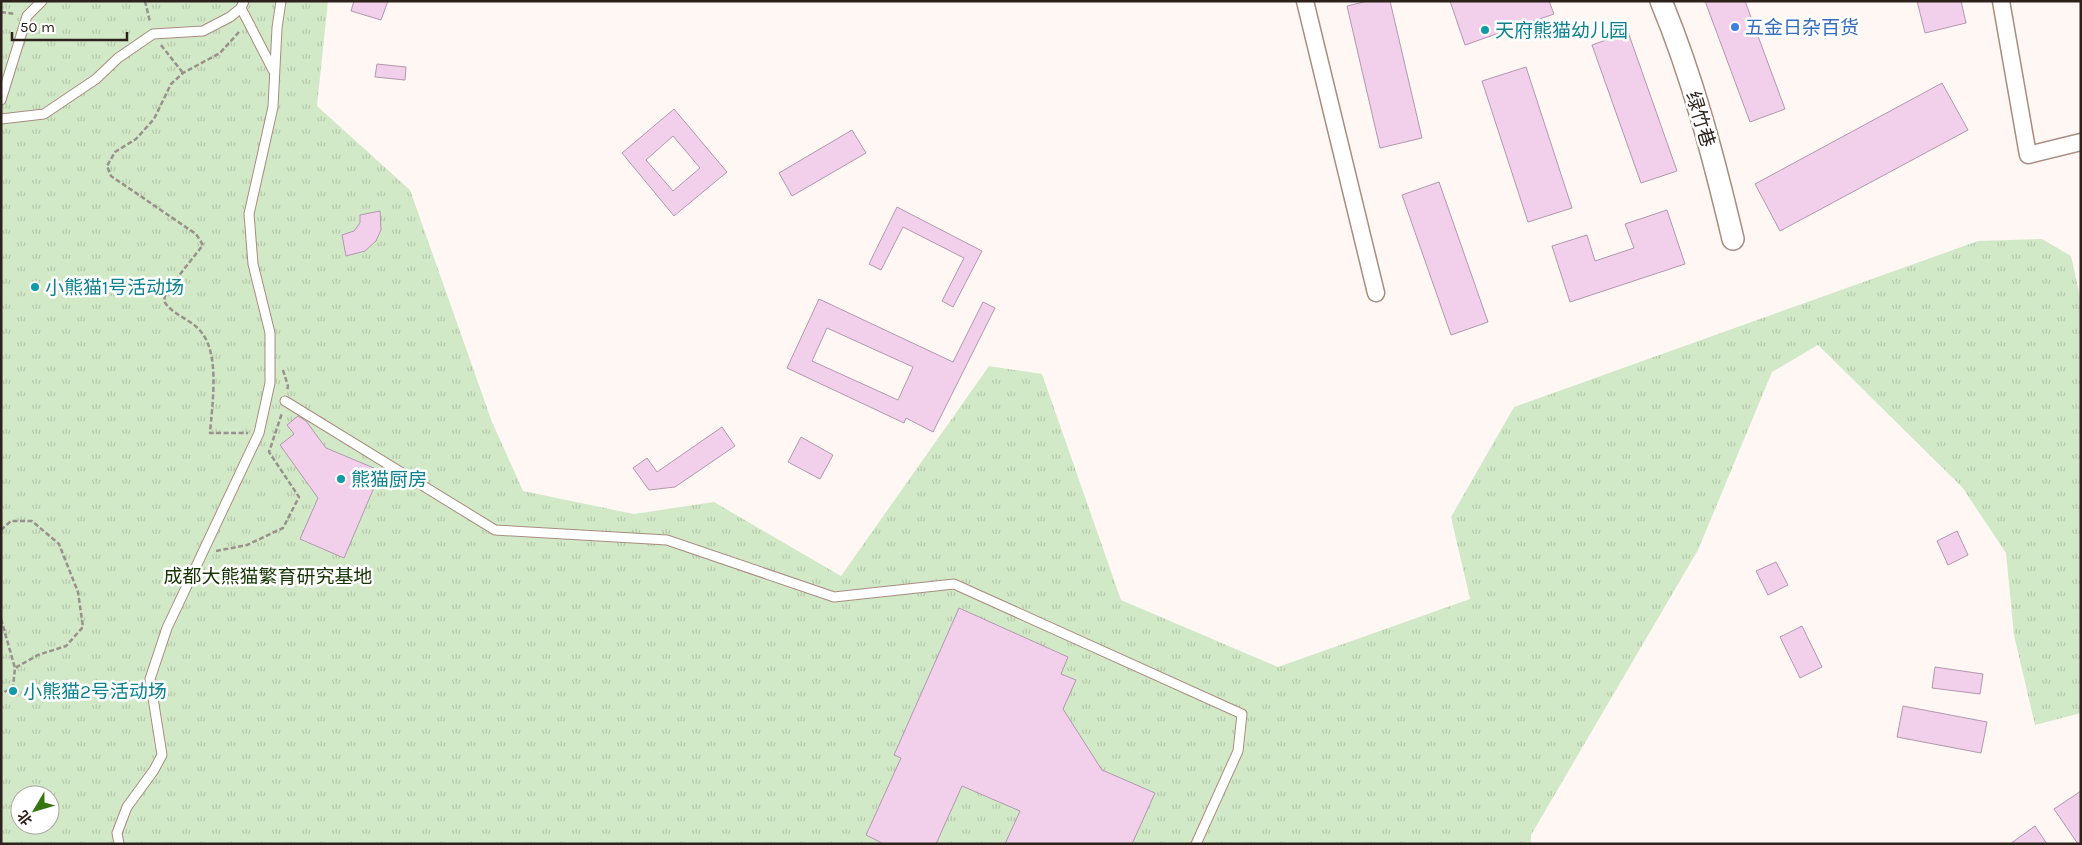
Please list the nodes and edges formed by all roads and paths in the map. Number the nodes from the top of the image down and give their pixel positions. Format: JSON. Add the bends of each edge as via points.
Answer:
{"nodes":[{"id":1,"x":42,"y":1,"type":"edge"},
{"id":2,"x":281,"y":1,"type":"edge"},
{"id":3,"x":1305,"y":1,"type":"edge"},
{"id":4,"x":1661,"y":1,"type":"edge"},
{"id":5,"x":2001,"y":1,"type":"edge"},
{"id":6,"x":243,"y":5,"type":"edge"},
{"id":7,"x":249,"y":21,"type":"junction"},
{"id":8,"x":274,"y":70,"type":"junction"},
{"id":9,"x":1,"y":100,"type":"edge"},
{"id":10,"x":1,"y":119,"type":"edge"},
{"id":11,"x":2081,"y":142,"type":"edge"},
{"id":12,"x":1733,"y":239,"type":"dead end"},
{"id":13,"x":1376,"y":293,"type":"dead end"},
{"id":14,"x":282,"y":368,"type":"dead end"},
{"id":15,"x":285,"y":400,"type":"junction"},
{"id":16,"x":259,"y":432,"type":"junction"},
{"id":17,"x":1,"y":530,"type":"edge"},
{"id":18,"x":201,"y":555,"type":"junction"},
{"id":19,"x":1,"y":619,"type":"edge"},
{"id":20,"x":15,"y":668,"type":"junction"},
{"id":21,"x":1,"y":694,"type":"edge"},
{"id":22,"x":119,"y":844,"type":"edge"},
{"id":23,"x":1196,"y":844,"type":"edge"}],
"edges":[{"from":1,"to":9,"type":"lane","via":[[26,16]]},
{"from":2,"to":8,"type":"lane"},
{"from":3,"to":13,"type":"street"},
{"from":4,"to":12,"type":"street","name":"绿竹巷","via":[[1716,167]]},
{"from":5,"to":11,"type":"street","via":[[2028,155]]},
{"from":6,"to":7,"type":"lane"},
{"from":6,"to":10,"type":"lane","via":[[202,31],[153,34],[118,58],[96,79],[44,114]]},
{"from":7,"to":8,"type":"lane"},
{"from":7,"to":16,"type":"path","via":[[220,53],[183,73],[171,84],[154,119],[136,139],[115,152],[107,166],[111,176],[196,234],[203,245],[166,292],[164,301],[169,310],[191,321],[204,334],[214,369],[210,433]]},
{"from":8,"to":16,"type":"lane","via":[[273,107],[248,214],[252,264],[270,333],[270,383]]},
{"from":14,"to":15,"type":"path","via":[[288,386]]},
{"from":15,"to":18,"type":"path","via":[[269,452],[299,497],[283,528],[247,545]]},
{"from":15,"to":23,"type":"lane","via":[[495,530],[667,540],[834,597],[954,584],[1242,714],[1238,751]]},
{"from":16,"to":18,"type":"lane"},
{"from":17,"to":20,"type":"path","via":[[11,521],[32,521],[59,544],[78,592],[83,627],[66,646],[38,655]]},
{"from":18,"to":22,"type":"lane","via":[[167,628],[150,678],[162,755],[127,807],[117,833]]},
{"from":19,"to":20,"type":"path"},
{"from":20,"to":21,"type":"path","via":[[13,687]]}]}
